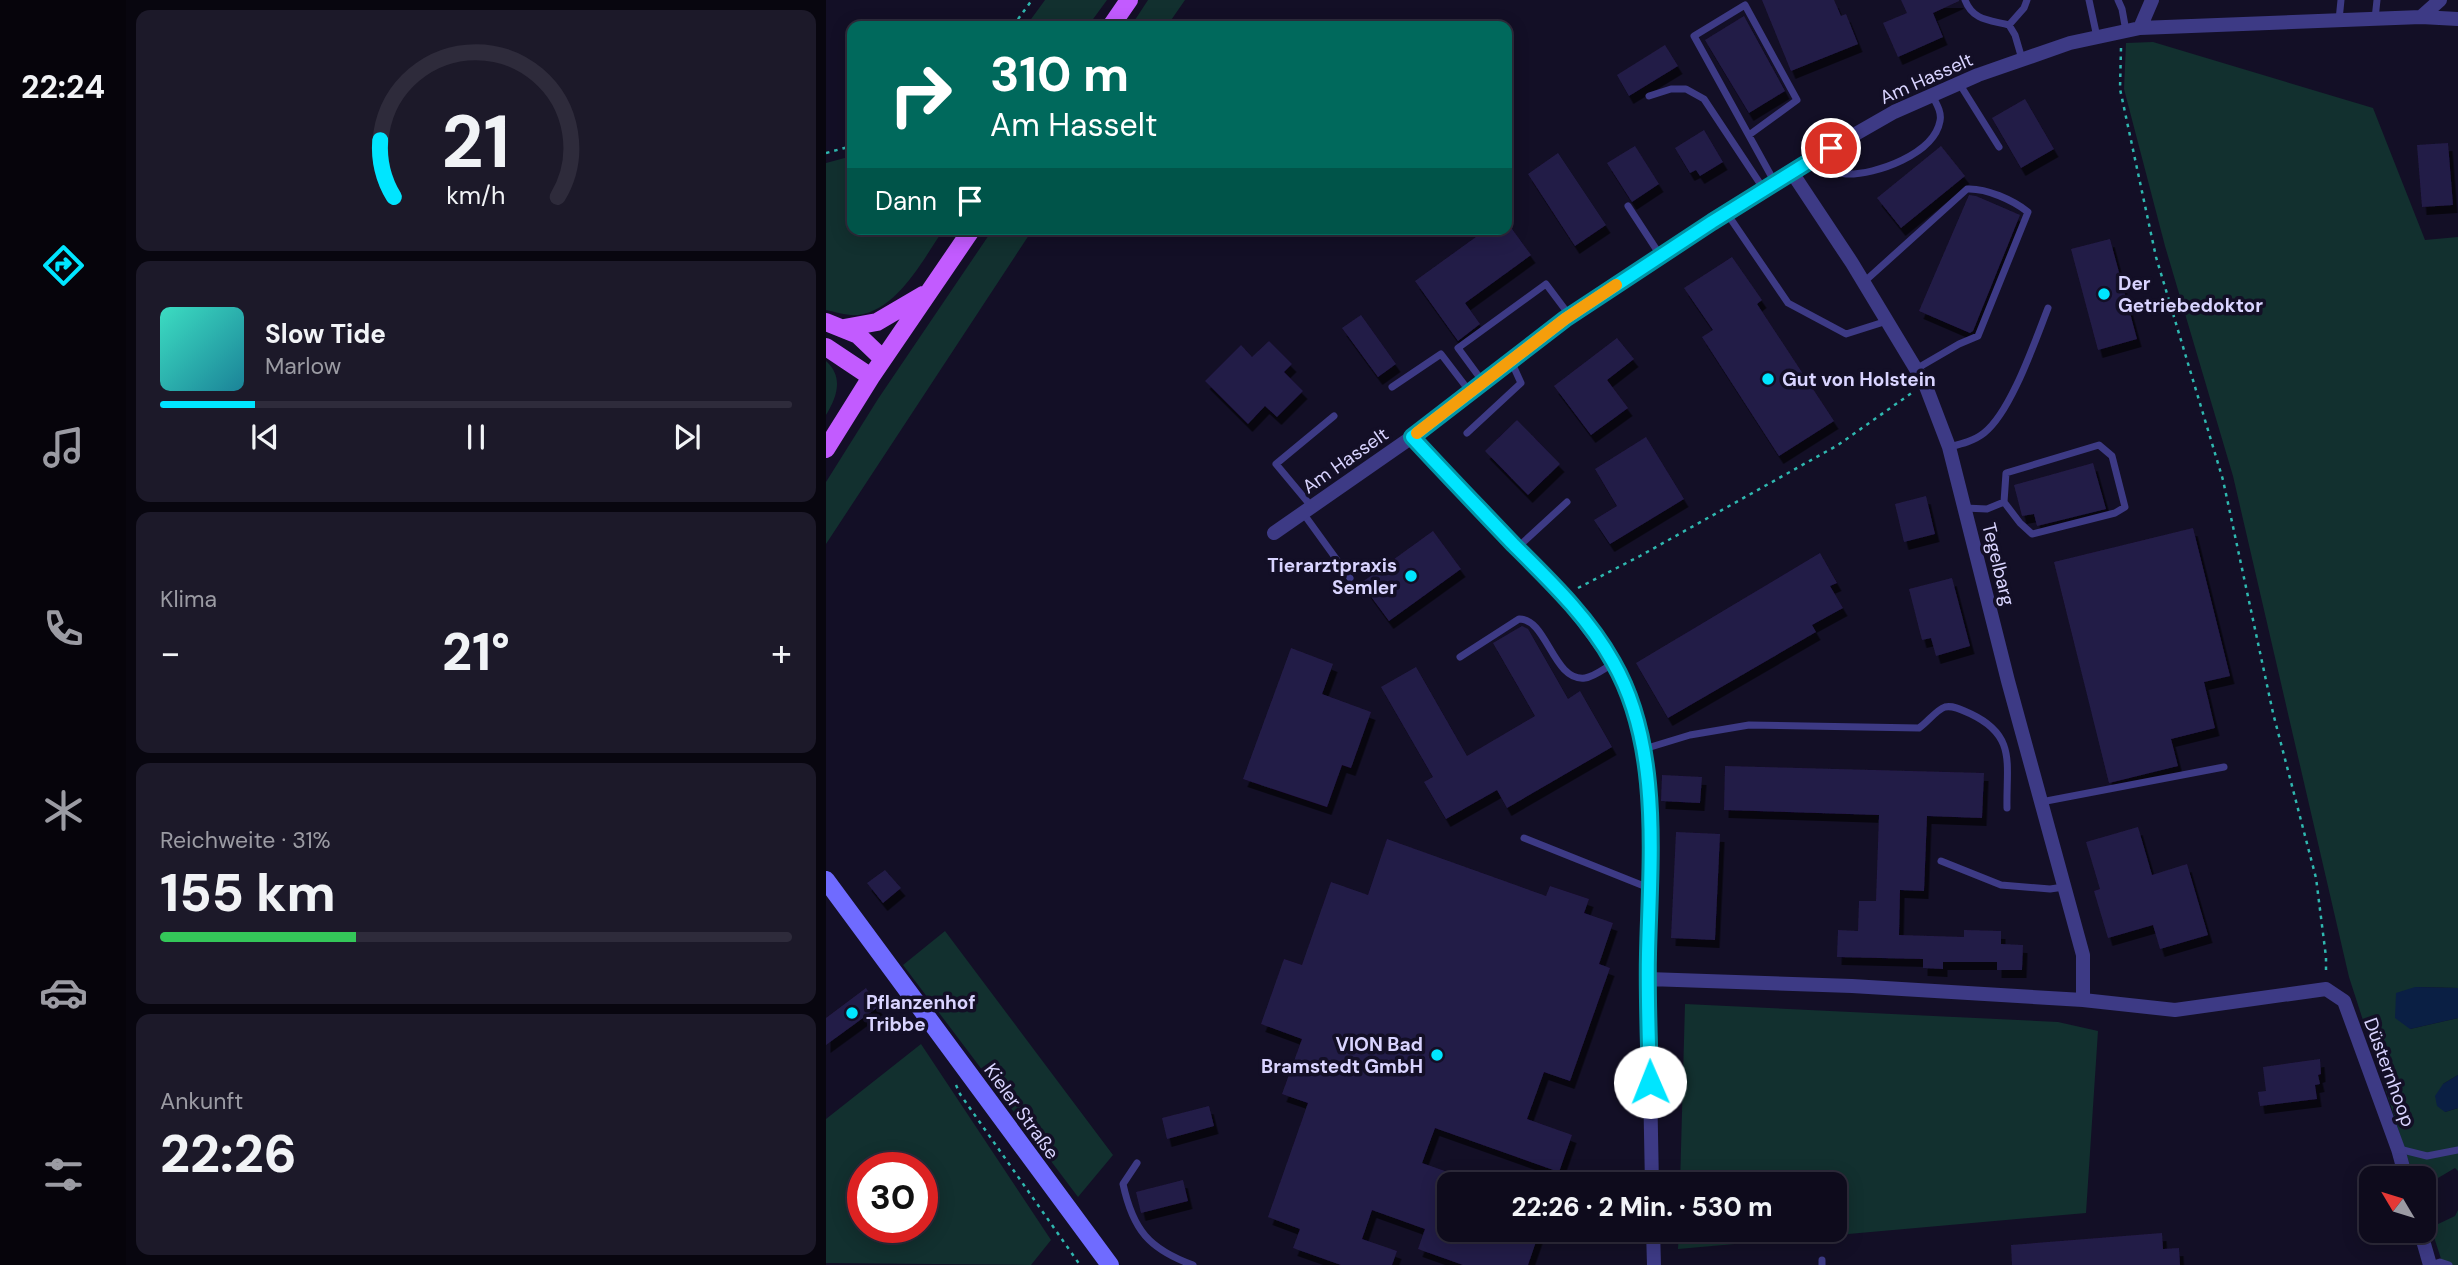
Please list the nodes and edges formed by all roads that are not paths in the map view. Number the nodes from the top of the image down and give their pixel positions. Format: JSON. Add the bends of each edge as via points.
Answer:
{"nodes":[{"id":1,"x":1129,"y":0,"type":"edge"},
{"id":2,"x":1965,"y":0,"type":"edge"},
{"id":3,"x":2027,"y":0,"type":"edge"},
{"id":4,"x":2089,"y":0,"type":"edge"},
{"id":5,"x":2118,"y":0,"type":"edge"},
{"id":6,"x":2152,"y":0,"type":"edge"},
{"id":7,"x":2341,"y":0,"type":"edge"},
{"id":8,"x":2377,"y":0,"type":"edge"},
{"id":9,"x":2440,"y":0,"type":"edge"},
{"id":10,"x":2421,"y":17,"type":"junction"},
{"id":11,"x":2375,"y":19,"type":"junction"},
{"id":12,"x":2458,"y":19,"type":"edge"},
{"id":13,"x":2339,"y":20,"type":"junction"},
{"id":14,"x":1114,"y":21,"type":"edge"},
{"id":15,"x":2009,"y":25,"type":"junction"},
{"id":16,"x":2129,"y":30,"type":"junction"},
{"id":17,"x":2097,"y":37,"type":"junction"},
{"id":18,"x":2023,"y":60,"type":"junction"},
{"id":19,"x":1959,"y":83,"type":"junction"},
{"id":20,"x":1932,"y":95,"type":"junction"},
{"id":21,"x":1649,"y":96,"type":"dead end"},
{"id":22,"x":1749,"y":135,"type":"junction"},
{"id":23,"x":1999,"y":147,"type":"dead end"},
{"id":24,"x":1811,"y":160,"type":"junction"},
{"id":25,"x":1791,"y":171,"type":"junction"},
{"id":26,"x":1769,"y":185,"type":"junction"},
{"id":27,"x":1628,"y":206,"type":"dead end"},
{"id":28,"x":1726,"y":212,"type":"junction"},
{"id":29,"x":968,"y":235,"type":"edge"},
{"id":30,"x":1661,"y":256,"type":"junction"},
{"id":31,"x":1864,"y":282,"type":"junction"},
{"id":32,"x":929,"y":292,"type":"junction"},
{"id":33,"x":2048,"y":308,"type":"dead end"},
{"id":34,"x":1570,"y":316,"type":"junction"},
{"id":35,"x":1887,"y":321,"type":"junction"},
{"id":36,"x":826,"y":322,"type":"edge"},
{"id":37,"x":844,"y":328,"type":"junction"},
{"id":38,"x":826,"y":347,"type":"edge"},
{"id":39,"x":883,"y":359,"type":"junction"},
{"id":40,"x":1511,"y":361,"type":"junction"},
{"id":41,"x":1916,"y":369,"type":"junction"},
{"id":42,"x":871,"y":377,"type":"junction"},
{"id":43,"x":1483,"y":382,"type":"junction"},
{"id":44,"x":1392,"y":387,"type":"dead end"},
{"id":45,"x":1470,"y":392,"type":"junction"},
{"id":46,"x":1334,"y":416,"type":"dead end"},
{"id":47,"x":1467,"y":433,"type":"dead end"},
{"id":48,"x":1412,"y":437,"type":"junction"},
{"id":49,"x":1949,"y":447,"type":"junction"},
{"id":50,"x":826,"y":449,"type":"edge"},
{"id":51,"x":1567,"y":502,"type":"dead end"},
{"id":52,"x":2004,"y":502,"type":"junction"},
{"id":53,"x":1965,"y":508,"type":"junction"},
{"id":54,"x":1307,"y":509,"type":"junction"},
{"id":55,"x":1274,"y":533,"type":"dead end"},
{"id":56,"x":1517,"y":548,"type":"junction"},
{"id":57,"x":1350,"y":578,"type":"dead end"},
{"id":58,"x":1460,"y":657,"type":"dead end"},
{"id":59,"x":1614,"y":663,"type":"junction"},
{"id":60,"x":1644,"y":749,"type":"junction"},
{"id":61,"x":2224,"y":767,"type":"dead end"},
{"id":62,"x":2041,"y":802,"type":"junction"},
{"id":63,"x":2007,"y":808,"type":"dead end"},
{"id":64,"x":1524,"y":838,"type":"dead end"},
{"id":65,"x":1941,"y":861,"type":"dead end"},
{"id":66,"x":826,"y":880,"type":"edge"},
{"id":67,"x":2064,"y":887,"type":"junction"},
{"id":68,"x":1650,"y":888,"type":"junction"},
{"id":69,"x":1648,"y":979,"type":"junction"},
{"id":70,"x":2083,"y":1000,"type":"junction"},
{"id":71,"x":2398,"y":1149,"type":"junction"},
{"id":72,"x":2458,"y":1150,"type":"edge"},
{"id":73,"x":1137,"y":1163,"type":"dead end"},
{"id":74,"x":2403,"y":1166,"type":"edge"},
{"id":75,"x":1652,"y":1172,"type":"edge"},
{"id":76,"x":1653,"y":1242,"type":"edge"},
{"id":77,"x":2424,"y":1243,"type":"edge"},
{"id":78,"x":1110,"y":1265,"type":"edge"},
{"id":79,"x":1193,"y":1265,"type":"edge"},
{"id":80,"x":1654,"y":1265,"type":"edge"},
{"id":81,"x":2430,"y":1265,"type":"edge"},
{"id":82,"x":2449,"y":1265,"type":"edge"}],
"edges":[{"from":1,"to":14,"type":"main road"},
{"from":2,"to":15,"type":"lane","via":[[1976,17]]},
{"from":3,"to":15,"type":"lane"},
{"from":4,"to":17,"type":"lane"},
{"from":5,"to":16,"type":"lane"},
{"from":6,"to":16,"type":"street"},
{"from":7,"to":13,"type":"lane"},
{"from":8,"to":11,"type":"lane"},
{"from":9,"to":10,"type":"street"},
{"from":10,"to":11,"type":"street","name":"Am Hasselt"},
{"from":10,"to":12,"type":"street","name":"Am Hasselt"},
{"from":11,"to":13,"type":"street","name":"Am Hasselt"},
{"from":13,"to":16,"type":"street","name":"Am Hasselt"},
{"from":15,"to":18,"type":"lane"},
{"from":16,"to":17,"type":"street","name":"Am Hasselt"},
{"from":17,"to":18,"type":"street","name":"Am Hasselt"},
{"from":18,"to":19,"type":"street","name":"Am Hasselt"},
{"from":19,"to":20,"type":"street","name":"Am Hasselt"},
{"from":19,"to":23,"type":"lane"},
{"from":20,"to":24,"type":"street","name":"Am Hasselt"},
{"from":20,"to":24,"type":"lane","via":[[1941,120],[1935,133],[1896,164],[1847,174],[1831,172]]},
{"from":21,"to":26,"type":"lane","via":[[1686,89],[1704,99]]},
{"from":22,"to":22,"type":"lane","via":[[1694,36],[1745,5],[1797,100]]},
{"from":22,"to":26,"type":"lane"},
{"from":24,"to":25,"type":"street","name":"Am Hasselt"},
{"from":25,"to":26,"type":"street","name":"Am Hasselt"},
{"from":25,"to":31,"type":"street","name":"Tegelbarg"},
{"from":26,"to":28,"type":"street","name":"Am Hasselt"},
{"from":27,"to":30,"type":"lane"},
{"from":28,"to":30,"type":"street","name":"Am Hasselt"},
{"from":28,"to":35,"type":"lane","via":[[1788,303],[1846,334]]},
{"from":29,"to":32,"type":"main road"},
{"from":30,"to":34,"type":"street","name":"Am Hasselt"},
{"from":31,"to":35,"type":"street","name":"Tegelbarg"},
{"from":31,"to":41,"type":"lane","via":[[1967,189],[1978,189],[2028,212],[1978,336]]},
{"from":32,"to":37,"type":"main road","via":[[877,322]]},
{"from":32,"to":39,"type":"main road"},
{"from":33,"to":49,"type":"lane","via":[[2017,386],[1992,425],[1977,438]]},
{"from":34,"to":40,"type":"street","name":"Am Hasselt"},
{"from":34,"to":43,"type":"lane","via":[[1546,284],[1458,348]]},
{"from":35,"to":41,"type":"street","name":"Tegelbarg"},
{"from":36,"to":37,"type":"main road"},
{"from":37,"to":39,"type":"main road"},
{"from":38,"to":42,"type":"main road"},
{"from":39,"to":42,"type":"main road"},
{"from":40,"to":43,"type":"street","name":"Am Hasselt"},
{"from":40,"to":47,"type":"lane","via":[[1521,383]]},
{"from":41,"to":49,"type":"street","name":"Tegelbarg"},
{"from":42,"to":50,"type":"main road"},
{"from":43,"to":45,"type":"street","name":"Am Hasselt"},
{"from":44,"to":45,"type":"lane","via":[[1441,354]]},
{"from":45,"to":48,"type":"street","name":"Am Hasselt"},
{"from":46,"to":54,"type":"lane","via":[[1276,464]]},
{"from":48,"to":54,"type":"street","name":"Am Hasselt"},
{"from":48,"to":56,"type":"street"},
{"from":49,"to":53,"type":"street","name":"Tegelbarg"},
{"from":51,"to":56,"type":"lane"},
{"from":52,"to":52,"type":"lane","via":[[2006,473],[2099,445],[2112,456],[2125,507],[2032,534]]},
{"from":52,"to":53,"type":"lane","via":[[1987,509]]},
{"from":53,"to":62,"type":"street","name":"Tegelbarg"},
{"from":54,"to":55,"type":"street","name":"Am Hasselt"},
{"from":54,"to":57,"type":"lane"},
{"from":56,"to":59,"type":"street","via":[[1560,590]]},
{"from":58,"to":59,"type":"lane","via":[[1525,618],[1574,676],[1588,678]]},
{"from":59,"to":60,"type":"street","via":[[1631,699]]},
{"from":60,"to":63,"type":"lane","via":[[1690,734],[1749,725],[1920,728],[1939,711],[1953,707],[1992,726],[2004,740]]},
{"from":60,"to":68,"type":"street"},
{"from":61,"to":62,"type":"lane"},
{"from":62,"to":67,"type":"street","name":"Tegelbarg"},
{"from":64,"to":68,"type":"lane"},
{"from":65,"to":67,"type":"lane","via":[[2001,885]]},
{"from":66,"to":78,"type":"street","name":"Kieler Straße"},
{"from":67,"to":70,"type":"street","name":"Tegelbarg","via":[[2083,955]]},
{"from":68,"to":69,"type":"street"},
{"from":69,"to":70,"type":"street"},
{"from":69,"to":75,"type":"street"},
{"from":70,"to":71,"type":"street","name":"Düsternhoop","via":[[2175,1010],[2326,989],[2343,1000]]},
{"from":71,"to":72,"type":"lane","via":[[2427,1156]]},
{"from":71,"to":74,"type":"street","name":"Düsternhoop"},
{"from":73,"to":79,"type":"lane","via":[[1123,1184],[1129,1210],[1143,1236],[1171,1257]]},
{"from":76,"to":80,"type":"street"},
{"from":77,"to":81,"type":"street"},
{"from":81,"to":82,"type":"lane"}]}
